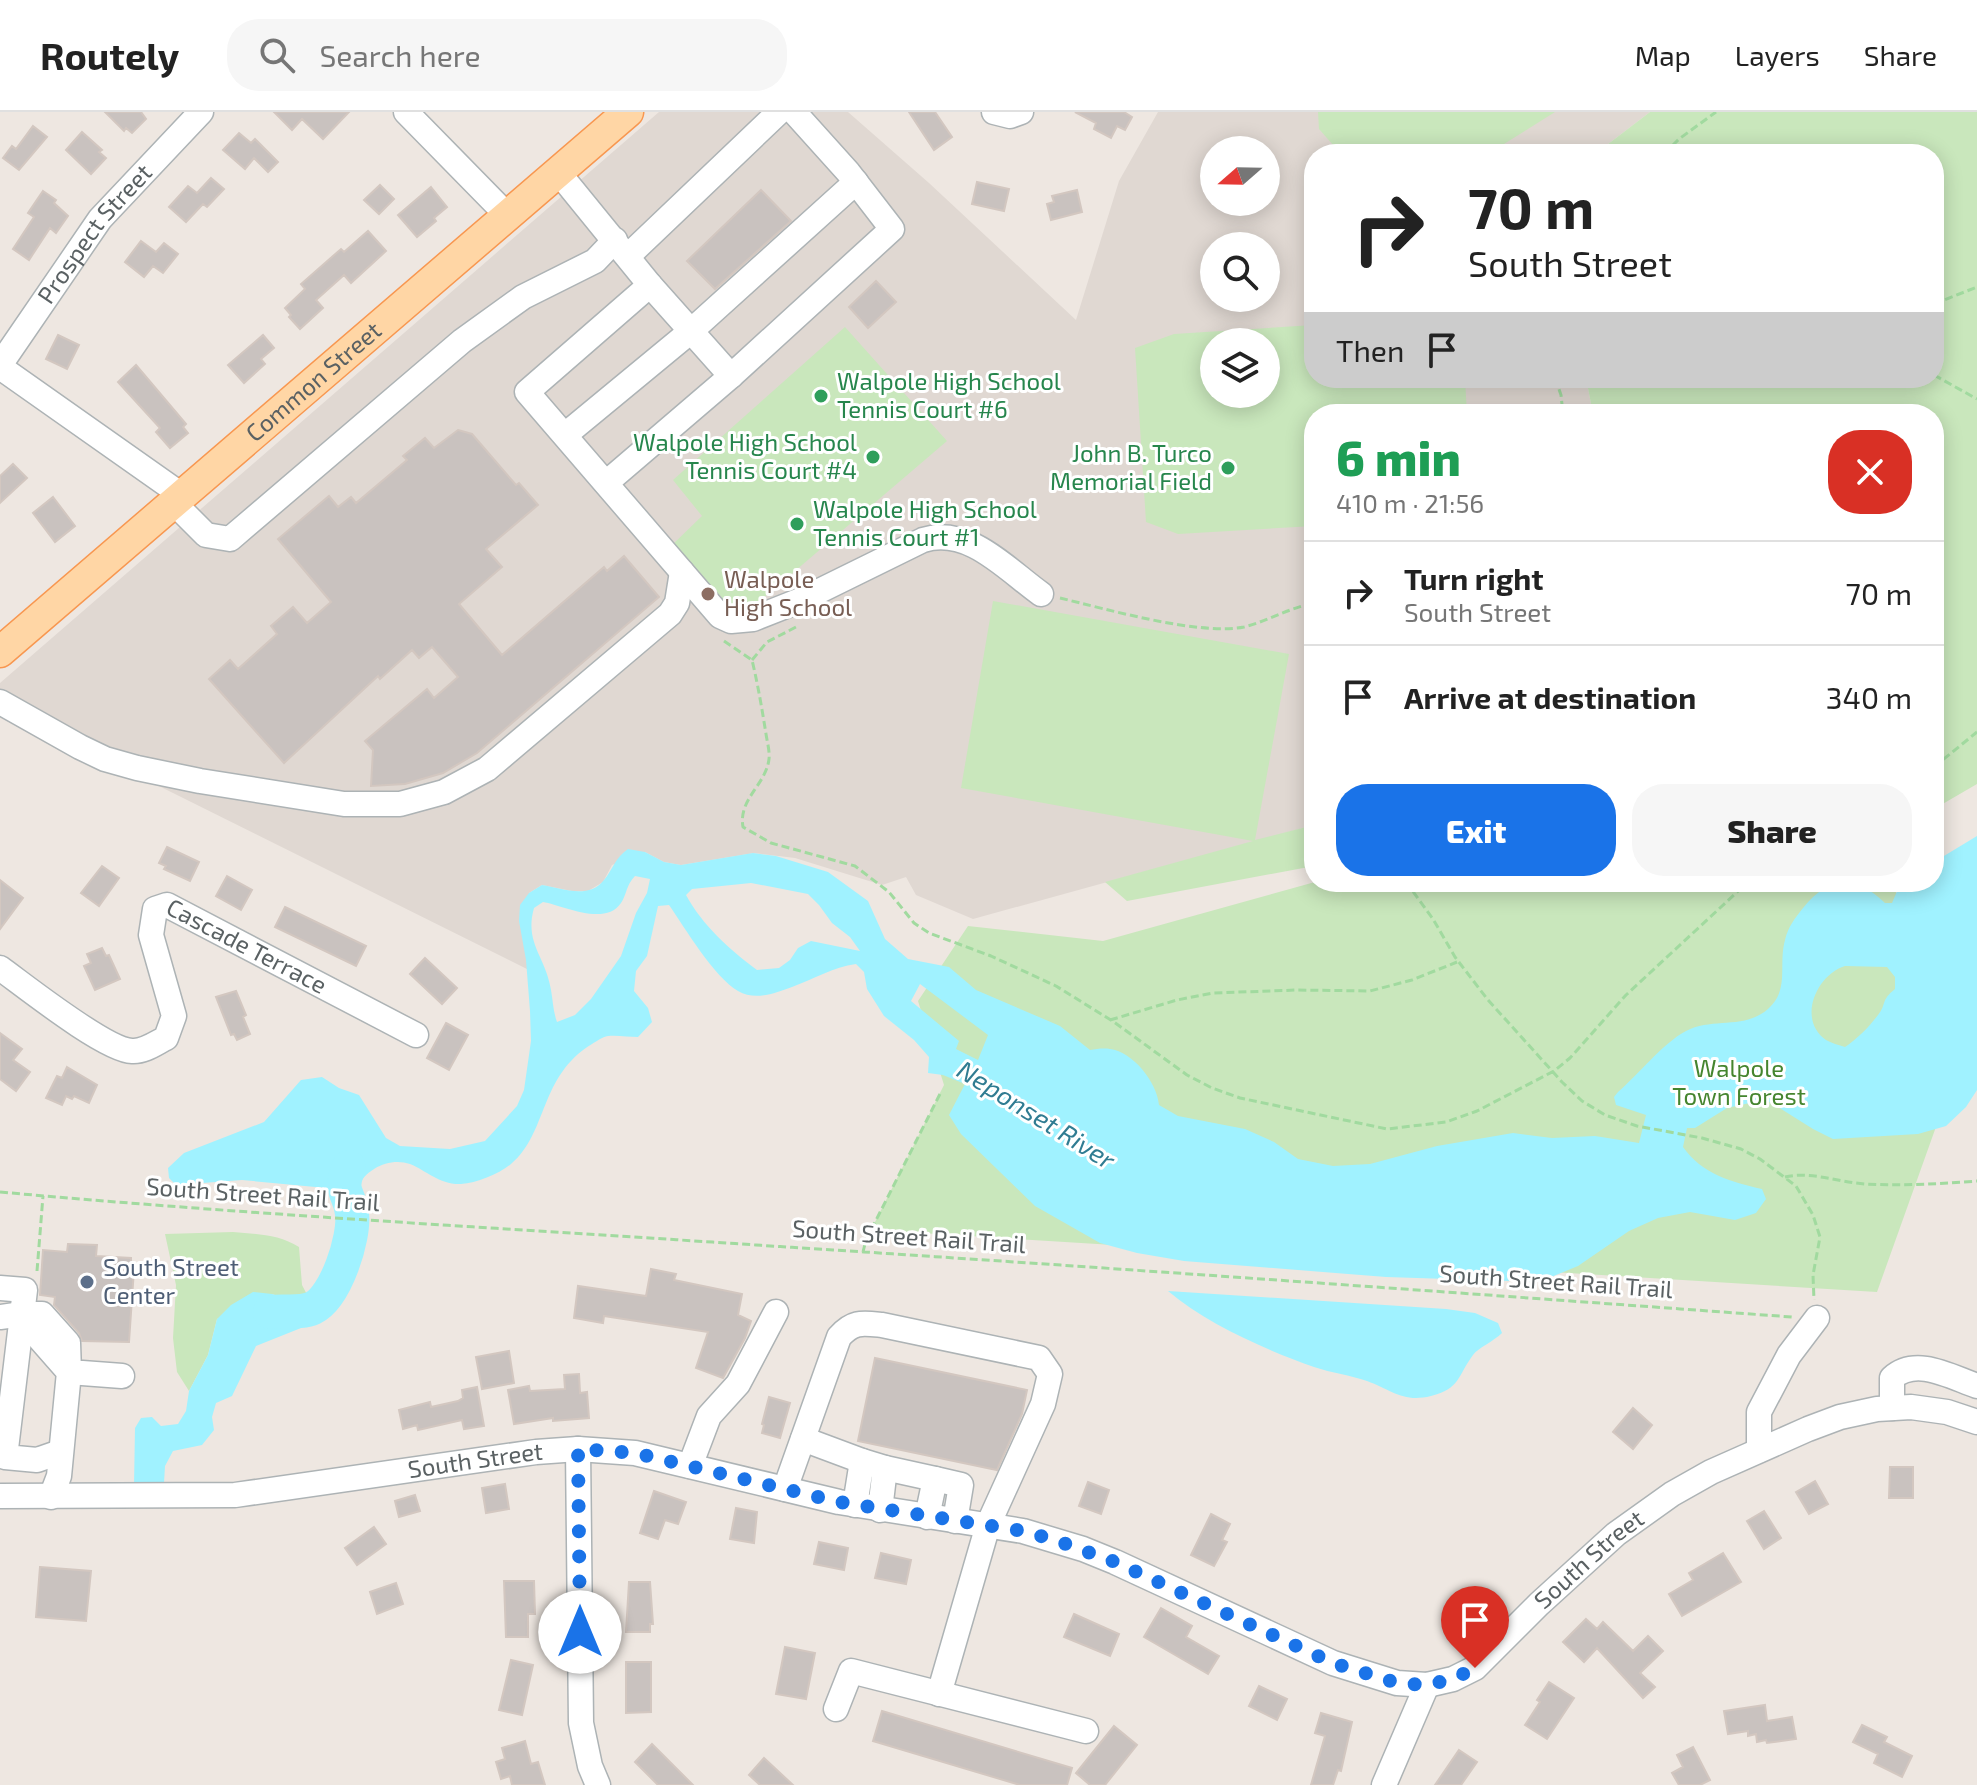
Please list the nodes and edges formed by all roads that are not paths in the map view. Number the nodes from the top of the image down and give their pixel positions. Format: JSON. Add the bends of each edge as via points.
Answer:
{"nodes":[{"id":1,"x":201,"y":112,"type":"edge"},
{"id":2,"x":406,"y":112,"type":"edge"},
{"id":3,"x":628,"y":112,"type":"edge"},
{"id":4,"x":779,"y":112,"type":"edge"},
{"id":5,"x":794,"y":112,"type":"edge"},
{"id":6,"x":994,"y":112,"type":"edge"},
{"id":7,"x":1021,"y":112,"type":"edge"},
{"id":8,"x":558,"y":172,"type":"junction"},
{"id":9,"x":856,"y":182,"type":"junction"},
{"id":10,"x":507,"y":215,"type":"junction"},
{"id":11,"x":622,"y":248,"type":"junction"},
{"id":12,"x":650,"y":285,"type":"junction"},
{"id":13,"x":691,"y":331,"type":"junction"},
{"id":14,"x":0,"y":366,"type":"edge"},
{"id":15,"x":731,"y":376,"type":"junction"},
{"id":16,"x":565,"y":435,"type":"junction"},
{"id":17,"x":606,"y":483,"type":"junction"},
{"id":18,"x":178,"y":500,"type":"junction"},
{"id":19,"x":682,"y":572,"type":"junction"},
{"id":20,"x":1041,"y":594,"type":"road end"},
{"id":21,"x":0,"y":652,"type":"edge"},
{"id":22,"x":0,"y":702,"type":"edge"},
{"id":23,"x":0,"y":968,"type":"edge"},
{"id":24,"x":416,"y":1035,"type":"dead end"},
{"id":25,"x":0,"y":1288,"type":"edge"},
{"id":26,"x":16,"y":1307,"type":"edge"},
{"id":27,"x":776,"y":1312,"type":"dead end"},
{"id":28,"x":1817,"y":1318,"type":"road end"},
{"id":29,"x":69,"y":1372,"type":"junction"},
{"id":30,"x":122,"y":1376,"type":"dead end"},
{"id":31,"x":1977,"y":1386,"type":"edge"},
{"id":32,"x":1892,"y":1408,"type":"junction"},
{"id":33,"x":1977,"y":1422,"type":"edge"},
{"id":34,"x":803,"y":1439,"type":"junction"},
{"id":35,"x":578,"y":1449,"type":"junction"},
{"id":36,"x":1759,"y":1450,"type":"junction"},
{"id":37,"x":60,"y":1452,"type":"junction"},
{"id":38,"x":874,"y":1464,"type":"junction"},
{"id":39,"x":690,"y":1466,"type":"junction"},
{"id":40,"x":924,"y":1476,"type":"junction"},
{"id":41,"x":961,"y":1485,"type":"junction"},
{"id":42,"x":785,"y":1489,"type":"junction"},
{"id":43,"x":1004,"y":1491,"type":"junction"},
{"id":44,"x":0,"y":1496,"type":"edge"},
{"id":45,"x":51,"y":1497,"type":"junction"},
{"id":46,"x":855,"y":1505,"type":"junction"},
{"id":47,"x":880,"y":1510,"type":"junction"},
{"id":48,"x":916,"y":1515,"type":"junction"},
{"id":49,"x":955,"y":1521,"type":"junction"},
{"id":50,"x":988,"y":1525,"type":"junction"},
{"id":51,"x":1427,"y":1685,"type":"junction"},
{"id":52,"x":939,"y":1694,"type":"junction"},
{"id":53,"x":836,"y":1709,"type":"dead end"},
{"id":54,"x":1086,"y":1731,"type":"dead end"},
{"id":55,"x":598,"y":1785,"type":"edge"},
{"id":56,"x":1384,"y":1785,"type":"edge"}],
"edges":[{"from":1,"to":14,"type":"street","name":"Prospect Street","via":[[100,219]]},
{"from":2,"to":10,"type":"street"},
{"from":3,"to":8,"type":"main road","name":"Common Street"},
{"from":4,"to":11,"type":"street"},
{"from":5,"to":9,"type":"street"},
{"from":6,"to":7,"type":"street"},
{"from":8,"to":10,"type":"main road","name":"Common Street"},
{"from":8,"to":11,"type":"street"},
{"from":9,"to":13,"type":"street"},
{"from":9,"to":15,"type":"street","via":[[892,229]]},
{"from":10,"to":18,"type":"main road","name":"Common Street"},
{"from":11,"to":12,"type":"street"},
{"from":11,"to":18,"type":"street","via":[[523,297],[462,341],[230,539],[206,535]]},
{"from":12,"to":13,"type":"street"},
{"from":12,"to":16,"type":"street","via":[[527,392]]},
{"from":13,"to":15,"type":"street"},
{"from":13,"to":16,"type":"street"},
{"from":14,"to":18,"type":"street"},
{"from":15,"to":17,"type":"street"},
{"from":16,"to":17,"type":"street"},
{"from":17,"to":19,"type":"street"},
{"from":18,"to":21,"type":"main road","name":"Common Street"},
{"from":19,"to":20,"type":"street","via":[[720,616],[743,621],[801,600],[939,535],[985,552]]},
{"from":19,"to":22,"type":"street","via":[[670,614],[487,769],[444,792],[400,804],[344,804],[137,768],[80,747]]},
{"from":23,"to":24,"type":"street","name":"Cascade Terrace","via":[[101,1040],[132,1051],[149,1047],[166,1038],[174,1016],[151,935],[155,909],[167,905]]},
{"from":25,"to":26,"type":"street"},
{"from":26,"to":29,"type":"street"},
{"from":26,"to":37,"type":"street","via":[[5,1457],[37,1460]]},
{"from":27,"to":39,"type":"street","via":[[738,1384],[709,1416]]},
{"from":28,"to":36,"type":"street","via":[[1789,1355],[1759,1412]]},
{"from":29,"to":30,"type":"street"},
{"from":29,"to":37,"type":"street"},
{"from":31,"to":32,"type":"street","via":[[1926,1368],[1908,1368],[1892,1378]]},
{"from":32,"to":33,"type":"street","name":"South Street","via":[[1947,1412]]},
{"from":32,"to":36,"type":"street","name":"South Street","via":[[1840,1417]]},
{"from":34,"to":38,"type":"street"},
{"from":34,"to":42,"type":"street"},
{"from":34,"to":43,"type":"street","via":[[839,1337],[848,1327],[882,1325],[1039,1358],[1050,1374],[1043,1404]]},
{"from":35,"to":39,"type":"street","name":"South Street","via":[[635,1453]]},
{"from":35,"to":45,"type":"street","name":"South Street","via":[[235,1495]]},
{"from":35,"to":55,"type":"street","via":[[581,1723]]},
{"from":36,"to":51,"type":"street","name":"South Street","via":[[1642,1514],[1589,1557],[1475,1668]]},
{"from":37,"to":45,"type":"street"},
{"from":38,"to":40,"type":"street"},
{"from":38,"to":46,"type":"street"},
{"from":38,"to":47,"type":"street"},
{"from":39,"to":42,"type":"street","name":"South Street"},
{"from":40,"to":41,"type":"street"},
{"from":40,"to":48,"type":"street"},
{"from":41,"to":43,"type":"street"},
{"from":41,"to":49,"type":"street"},
{"from":42,"to":46,"type":"street","name":"South Street"},
{"from":43,"to":50,"type":"street"},
{"from":44,"to":45,"type":"street","name":"South Street"},
{"from":46,"to":47,"type":"street","name":"South Street"},
{"from":47,"to":48,"type":"street","name":"South Street"},
{"from":48,"to":49,"type":"street","name":"South Street"},
{"from":49,"to":50,"type":"street","name":"South Street"},
{"from":50,"to":51,"type":"street","name":"South Street","via":[[1083,1549],[1333,1663],[1397,1683]]},
{"from":50,"to":52,"type":"street"},
{"from":51,"to":56,"type":"street"},
{"from":52,"to":53,"type":"street","via":[[851,1671]]},
{"from":52,"to":54,"type":"street"}]}
